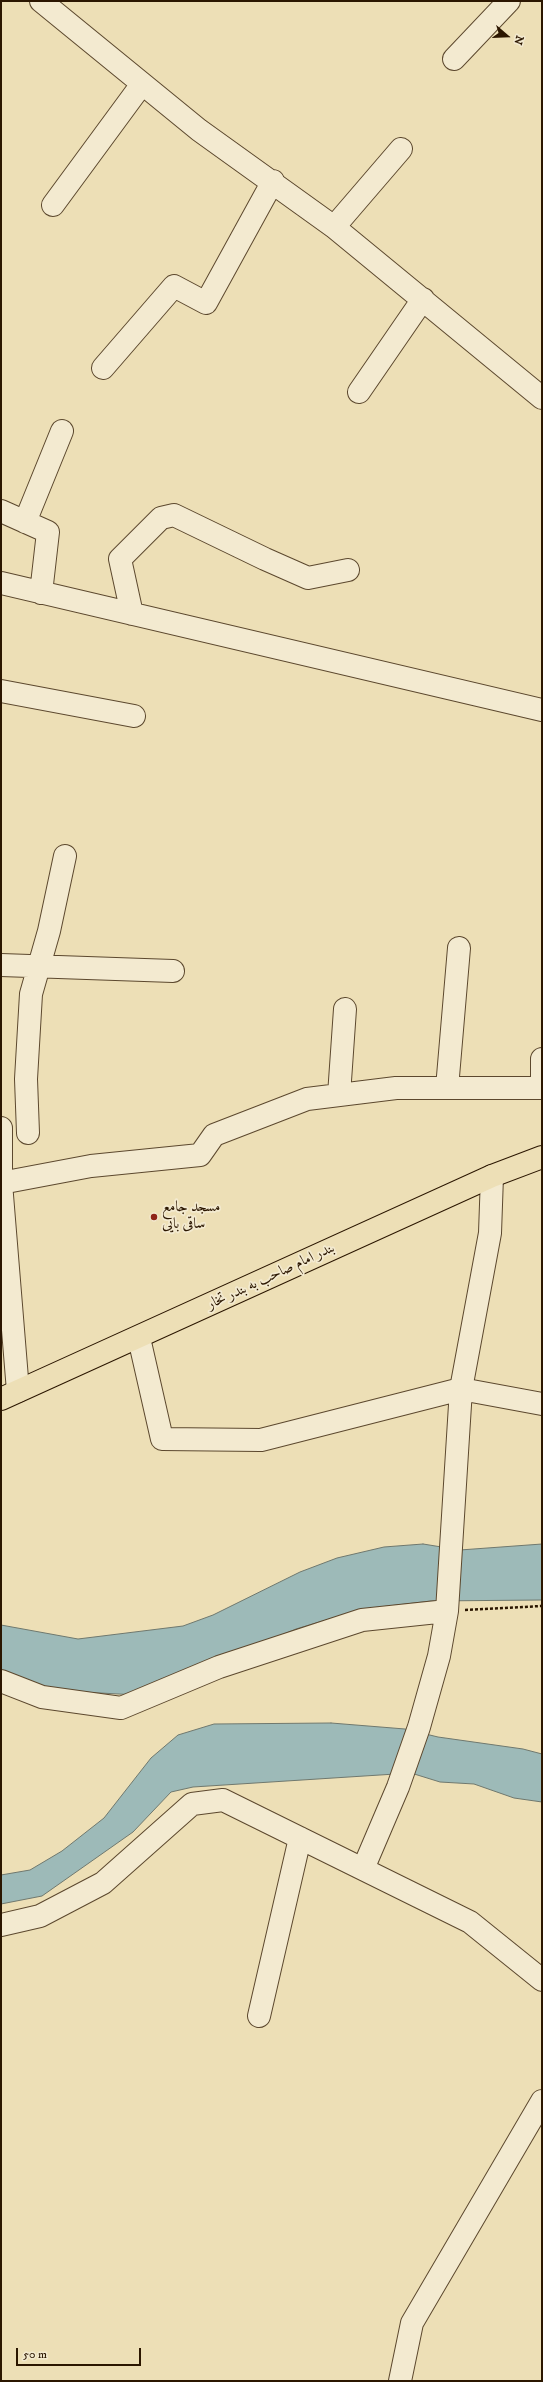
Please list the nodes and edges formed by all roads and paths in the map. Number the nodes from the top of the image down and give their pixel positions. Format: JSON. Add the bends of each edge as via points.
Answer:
{"nodes":[{"id":1,"x":41,"y":1,"type":"edge"},
{"id":2,"x":509,"y":1,"type":"edge"},
{"id":3,"x":454,"y":59,"type":"dead end"},
{"id":4,"x":142,"y":84,"type":"junction"},
{"id":5,"x":401,"y":149,"type":"dead end"},
{"id":6,"x":273,"y":181,"type":"junction"},
{"id":7,"x":53,"y":204,"type":"dead end"},
{"id":8,"x":334,"y":227,"type":"junction"},
{"id":9,"x":423,"y":299,"type":"junction"},
{"id":10,"x":103,"y":368,"type":"dead end"},
{"id":11,"x":358,"y":392,"type":"dead end"},
{"id":12,"x":542,"y":398,"type":"edge"},
{"id":13,"x":62,"y":431,"type":"dead end"},
{"id":14,"x":1,"y":511,"type":"edge"},
{"id":15,"x":25,"y":522,"type":"junction"},
{"id":16,"x":348,"y":570,"type":"dead end"},
{"id":17,"x":1,"y":583,"type":"edge"},
{"id":18,"x":42,"y":592,"type":"junction"},
{"id":19,"x":132,"y":614,"type":"junction"},
{"id":20,"x":1,"y":692,"type":"edge"},
{"id":21,"x":542,"y":710,"type":"edge"},
{"id":22,"x":134,"y":716,"type":"dead end"},
{"id":23,"x":65,"y":856,"type":"dead end"},
{"id":24,"x":459,"y":948,"type":"dead end"},
{"id":25,"x":1,"y":965,"type":"edge"},
{"id":26,"x":37,"y":966,"type":"junction"},
{"id":27,"x":173,"y":971,"type":"dead end"},
{"id":28,"x":345,"y":1009,"type":"dead end"},
{"id":29,"x":542,"y":1059,"type":"edge"},
{"id":30,"x":447,"y":1088,"type":"junction"},
{"id":31,"x":542,"y":1088,"type":"edge"},
{"id":32,"x":339,"y":1096,"type":"junction"},
{"id":33,"x":1,"y":1128,"type":"edge"},
{"id":34,"x":28,"y":1133,"type":"dead end"},
{"id":35,"x":542,"y":1157,"type":"edge"},
{"id":36,"x":492,"y":1176,"type":"junction"},
{"id":37,"x":1,"y":1183,"type":"edge"},
{"id":38,"x":139,"y":1338,"type":"junction"},
{"id":39,"x":461,"y":1389,"type":"junction"},
{"id":40,"x":10,"y":1395,"type":"edge"},
{"id":41,"x":542,"y":1404,"type":"edge"},
{"id":42,"x":542,"y":1606,"type":"edge"},
{"id":43,"x":447,"y":1611,"type":"junction"},
{"id":44,"x":1,"y":1681,"type":"edge"},
{"id":45,"x":300,"y":1838,"type":"junction"},
{"id":46,"x":363,"y":1869,"type":"junction"},
{"id":47,"x":1,"y":1925,"type":"edge"},
{"id":48,"x":542,"y":1980,"type":"edge"},
{"id":49,"x":259,"y":2016,"type":"dead end"},
{"id":50,"x":542,"y":2101,"type":"edge"},
{"id":51,"x":400,"y":2381,"type":"edge"}],
"edges":[{"from":1,"to":4,"type":"street"},
{"from":2,"to":3,"type":"street"},
{"from":4,"to":6,"type":"street","via":[[199,130]]},
{"from":4,"to":7,"type":"street"},
{"from":5,"to":8,"type":"street"},
{"from":6,"to":8,"type":"street"},
{"from":6,"to":10,"type":"street","via":[[206,303],[174,286]]},
{"from":8,"to":9,"type":"street"},
{"from":9,"to":11,"type":"street"},
{"from":9,"to":12,"type":"street"},
{"from":13,"to":15,"type":"street"},
{"from":14,"to":15,"type":"street"},
{"from":15,"to":18,"type":"street","via":[[48,532]]},
{"from":16,"to":19,"type":"street","via":[[308,578],[174,515],[161,518],[120,558]]},
{"from":17,"to":18,"type":"street"},
{"from":18,"to":19,"type":"street"},
{"from":19,"to":21,"type":"street"},
{"from":20,"to":22,"type":"street"},
{"from":23,"to":26,"type":"street","via":[[49,931]]},
{"from":24,"to":30,"type":"street"},
{"from":25,"to":26,"type":"street"},
{"from":26,"to":27,"type":"street"},
{"from":26,"to":34,"type":"street","via":[[31,994],[26,1079]]},
{"from":28,"to":32,"type":"street"},
{"from":29,"to":31,"type":"street"},
{"from":30,"to":31,"type":"street"},
{"from":30,"to":32,"type":"street","via":[[396,1088]]},
{"from":32,"to":37,"type":"street","via":[[307,1100],[214,1135],[200,1155],[91,1166]]},
{"from":33,"to":37,"type":"street"},
{"from":35,"to":36,"type":"main road","name":"بندر امام صاحب به بندر تخار"},
{"from":36,"to":38,"type":"main road","name":"بندر امام صاحب به بندر تخار"},
{"from":36,"to":39,"type":"street","via":[[490,1233]]},
{"from":37,"to":40,"type":"street"},
{"from":38,"to":39,"type":"street","via":[[162,1439],[261,1440]]},
{"from":38,"to":40,"type":"main road","name":"بندر امام صاحب به بندر تخار"},
{"from":39,"to":41,"type":"street"},
{"from":39,"to":43,"type":"street"},
{"from":42,"to":43,"type":"path"},
{"from":43,"to":44,"type":"street","via":[[362,1620],[219,1667],[121,1708],[42,1697]]},
{"from":43,"to":46,"type":"street","via":[[439,1656],[419,1727],[398,1787]]},
{"from":45,"to":46,"type":"street"},
{"from":45,"to":47,"type":"street","via":[[223,1800],[192,1804],[103,1883],[40,1916]]},
{"from":45,"to":49,"type":"street"},
{"from":46,"to":48,"type":"street","via":[[470,1922]]},
{"from":50,"to":51,"type":"street","via":[[412,2323]]}]}
